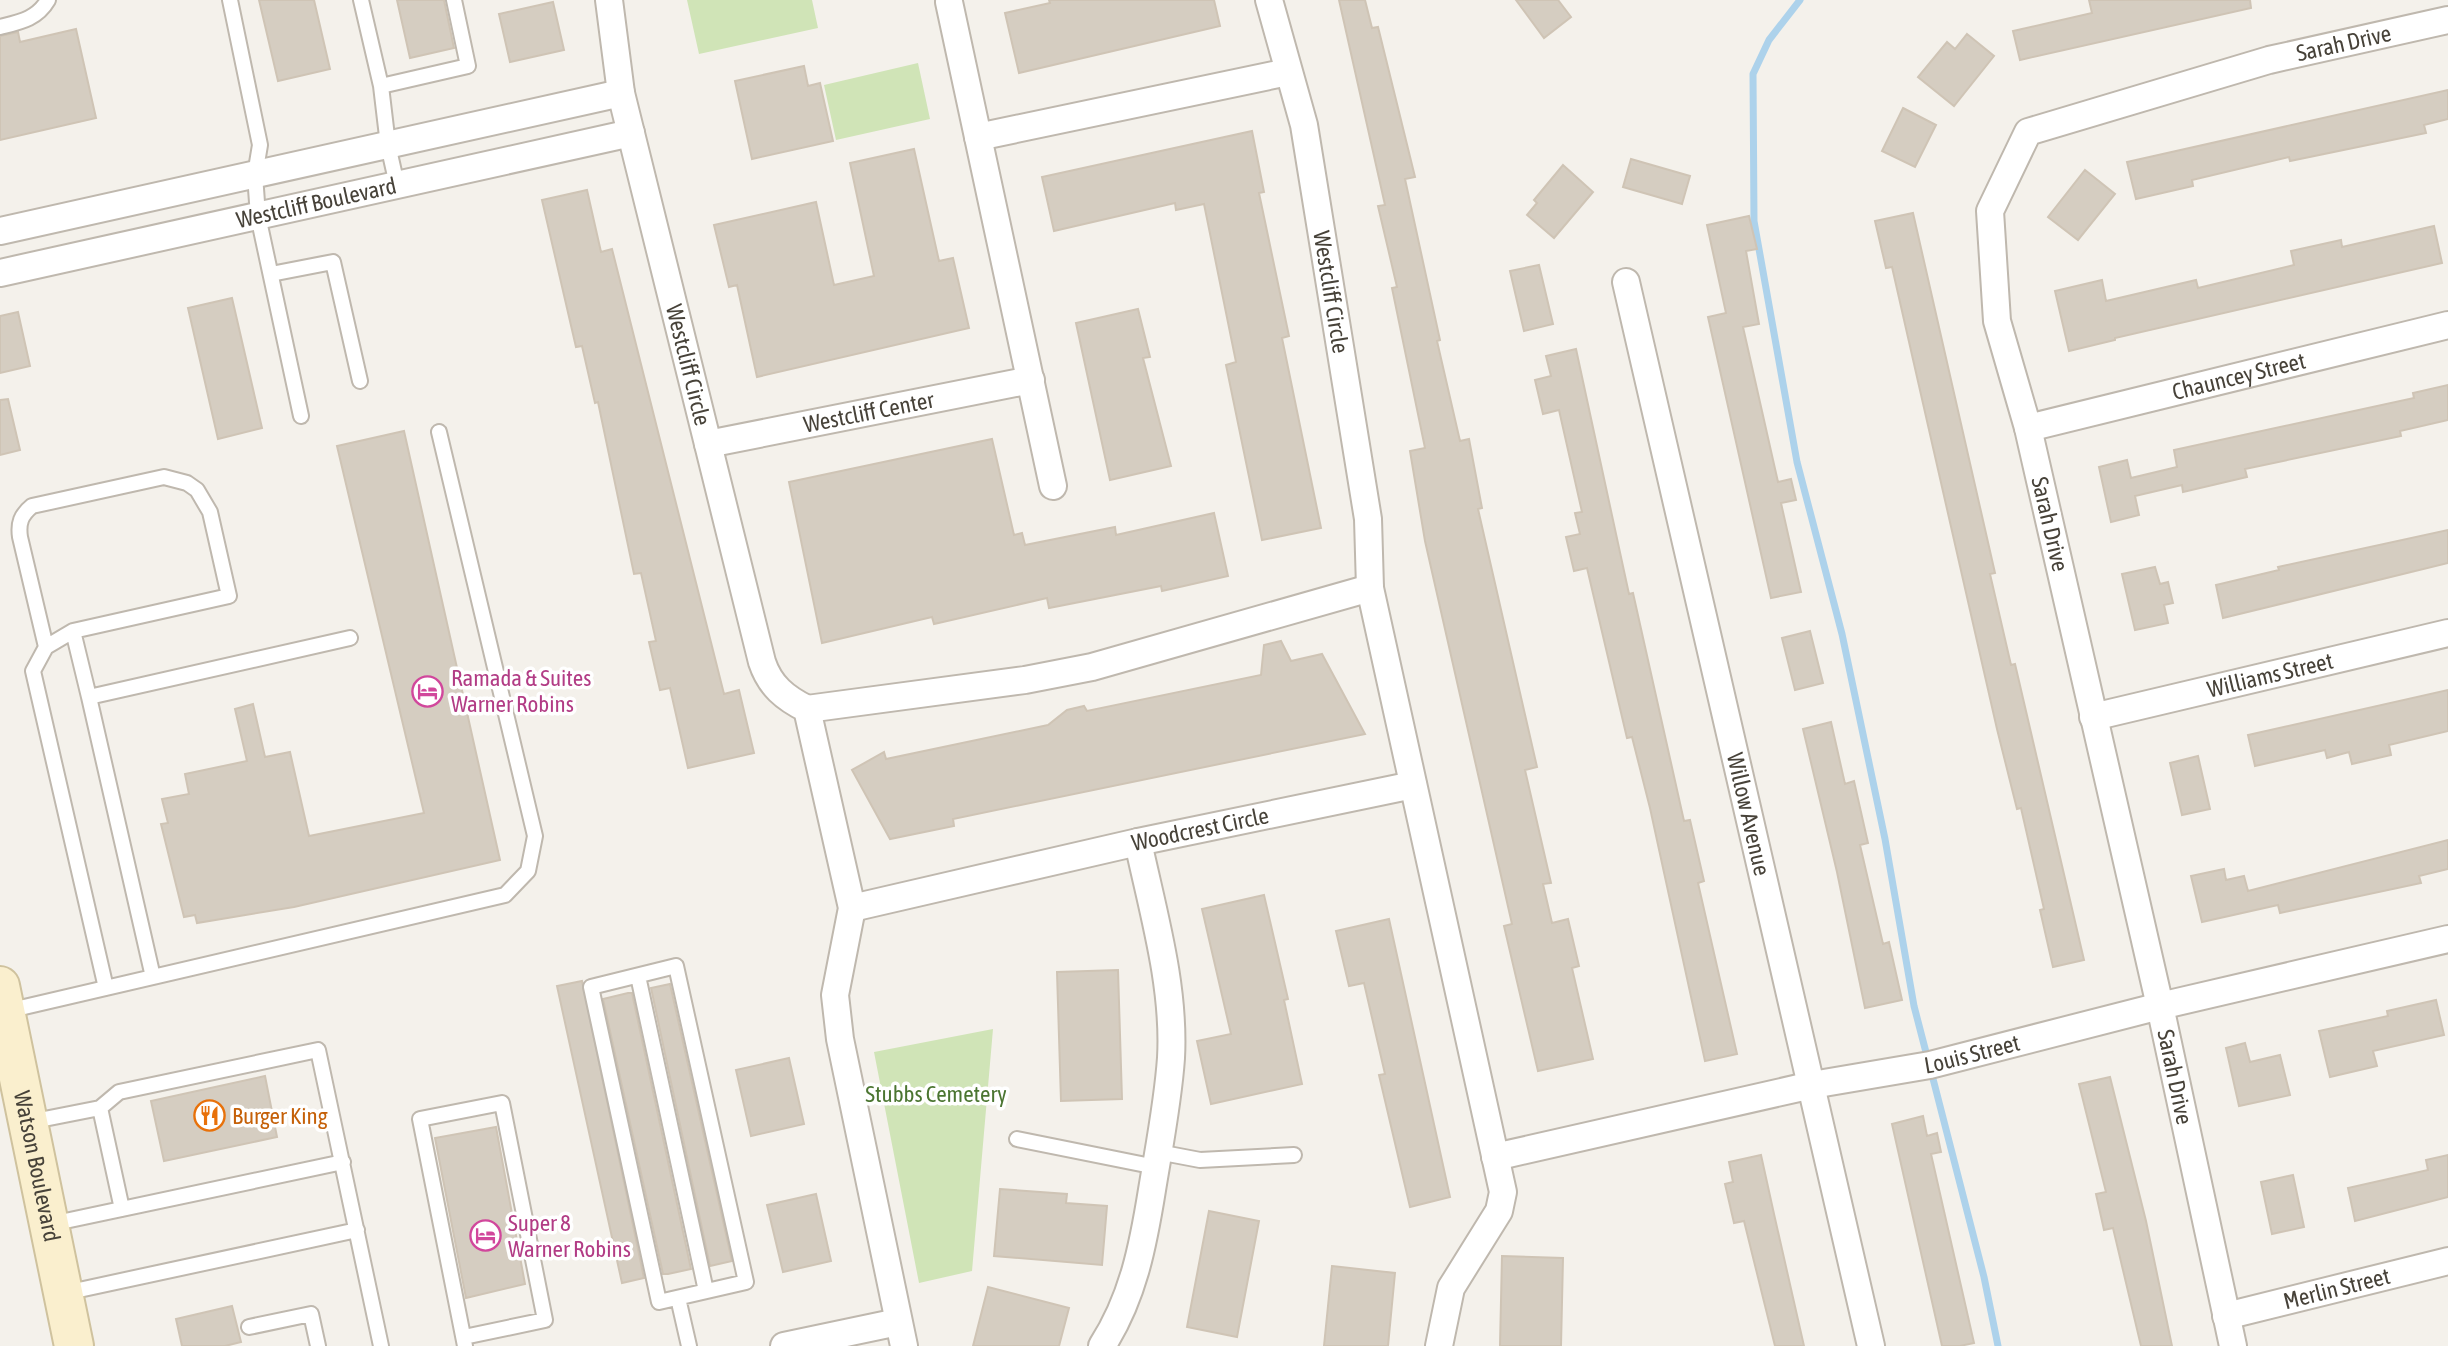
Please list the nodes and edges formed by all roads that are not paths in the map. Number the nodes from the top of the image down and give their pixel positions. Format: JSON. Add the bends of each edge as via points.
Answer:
{"nodes":[{"id":1,"x":48,"y":0,"type":"edge"},
{"id":2,"x":230,"y":0,"type":"edge"},
{"id":3,"x":361,"y":0,"type":"edge"},
{"id":4,"x":454,"y":0,"type":"edge"},
{"id":5,"x":609,"y":0,"type":"edge"},
{"id":6,"x":1269,"y":0,"type":"edge"},
{"id":7,"x":949,"y":2,"type":"dead end"},
{"id":8,"x":2448,"y":20,"type":"edge"},
{"id":9,"x":0,"y":26,"type":"edge"},
{"id":10,"x":1288,"y":72,"type":"junction"},
{"id":11,"x":381,"y":86,"type":"junction"},
{"id":12,"x":621,"y":93,"type":"junction"},
{"id":13,"x":632,"y":133,"type":"junction"},
{"id":14,"x":978,"y":137,"type":"junction"},
{"id":15,"x":388,"y":145,"type":"junction"},
{"id":16,"x":255,"y":175,"type":"junction"},
{"id":17,"x":397,"y":186,"type":"junction"},
{"id":18,"x":258,"y":216,"type":"junction"},
{"id":19,"x":0,"y":231,"type":"edge"},
{"id":20,"x":0,"y":273,"type":"edge"},
{"id":21,"x":271,"y":274,"type":"junction"},
{"id":22,"x":1626,"y":282,"type":"dead end"},
{"id":23,"x":2448,"y":325,"type":"edge"},
{"id":24,"x":1031,"y":380,"type":"junction"},
{"id":25,"x":360,"y":381,"type":"dead end"},
{"id":26,"x":302,"y":416,"type":"dead end"},
{"id":27,"x":2028,"y":428,"type":"junction"},
{"id":28,"x":439,"y":432,"type":"dead end"},
{"id":29,"x":708,"y":444,"type":"junction"},
{"id":30,"x":1053,"y":486,"type":"dead end"},
{"id":31,"x":1370,"y":588,"type":"junction"},
{"id":32,"x":73,"y":631,"type":"junction"},
{"id":33,"x":2448,"y":632,"type":"edge"},
{"id":34,"x":350,"y":638,"type":"dead end"},
{"id":35,"x":46,"y":647,"type":"junction"},
{"id":36,"x":89,"y":697,"type":"junction"},
{"id":37,"x":807,"y":709,"type":"junction"},
{"id":38,"x":2094,"y":717,"type":"junction"},
{"id":39,"x":1413,"y":785,"type":"junction"},
{"id":40,"x":1138,"y":842,"type":"junction"},
{"id":41,"x":852,"y":908,"type":"junction"},
{"id":42,"x":2448,"y":939,"type":"edge"},
{"id":43,"x":153,"y":976,"type":"junction"},
{"id":44,"x":638,"y":976,"type":"junction"},
{"id":45,"x":106,"y":988,"type":"junction"},
{"id":46,"x":3,"y":999,"type":"edge"},
{"id":47,"x":2160,"y":1006,"type":"junction"},
{"id":48,"x":1812,"y":1085,"type":"junction"},
{"id":49,"x":100,"y":1108,"type":"junction"},
{"id":50,"x":29,"y":1122,"type":"junction"},
{"id":51,"x":1017,"y":1139,"type":"dead end"},
{"id":52,"x":1294,"y":1155,"type":"dead end"},
{"id":53,"x":1495,"y":1157,"type":"junction"},
{"id":54,"x":1157,"y":1160,"type":"junction"},
{"id":55,"x":343,"y":1162,"type":"junction"},
{"id":56,"x":122,"y":1209,"type":"junction"},
{"id":57,"x":51,"y":1224,"type":"junction"},
{"id":58,"x":357,"y":1230,"type":"junction"},
{"id":59,"x":2448,"y":1261,"type":"edge"},
{"id":60,"x":706,"y":1291,"type":"junction"},
{"id":61,"x":64,"y":1293,"type":"junction"},
{"id":62,"x":678,"y":1298,"type":"junction"},
{"id":63,"x":2226,"y":1316,"type":"junction"},
{"id":64,"x":249,"y":1327,"type":"dead end"},
{"id":65,"x":901,"y":1334,"type":"edge"},
{"id":66,"x":464,"y":1342,"type":"edge"},
{"id":67,"x":74,"y":1346,"type":"edge"},
{"id":68,"x":318,"y":1346,"type":"edge"},
{"id":69,"x":381,"y":1346,"type":"edge"},
{"id":70,"x":689,"y":1346,"type":"edge"},
{"id":71,"x":784,"y":1346,"type":"edge"},
{"id":72,"x":1102,"y":1346,"type":"edge"},
{"id":73,"x":1439,"y":1346,"type":"edge"},
{"id":74,"x":1871,"y":1346,"type":"edge"},
{"id":75,"x":2233,"y":1346,"type":"edge"}],
"edges":[{"from":1,"to":9,"type":"lane","via":[[41,11],[23,21]]},
{"from":2,"to":16,"type":"lane","via":[[260,145]]},
{"from":3,"to":11,"type":"lane"},
{"from":4,"to":11,"type":"lane","via":[[468,66]]},
{"from":5,"to":12,"type":"street","name":"Westcliff Circle"},
{"from":6,"to":10,"type":"street","name":"Westcliff Circle"},
{"from":7,"to":14,"type":"street"},
{"from":8,"to":27,"type":"street","name":"Sarah Drive","via":[[2269,60],[2028,132],[1990,211],[1997,321]]},
{"from":10,"to":14,"type":"street"},
{"from":10,"to":31,"type":"street","name":"Westcliff Circle","via":[[1304,125],[1368,519]]},
{"from":11,"to":15,"type":"lane"},
{"from":12,"to":13,"type":"street","name":"Westcliff Circle"},
{"from":12,"to":15,"type":"street","name":"Westcliff Boulevard"},
{"from":13,"to":17,"type":"street","name":"Westcliff Boulevard"},
{"from":13,"to":29,"type":"street","name":"Westcliff Circle"},
{"from":14,"to":24,"type":"street"},
{"from":15,"to":16,"type":"street","name":"Westcliff Boulevard"},
{"from":15,"to":17,"type":"lane"},
{"from":16,"to":18,"type":"lane"},
{"from":16,"to":19,"type":"street","name":"Westcliff Boulevard"},
{"from":17,"to":18,"type":"street","name":"Westcliff Boulevard"},
{"from":18,"to":20,"type":"street","name":"Westcliff Boulevard"},
{"from":18,"to":21,"type":"lane"},
{"from":21,"to":25,"type":"lane","via":[[333,262]]},
{"from":21,"to":26,"type":"lane"},
{"from":22,"to":48,"type":"street","name":"Willow Avenue"},
{"from":23,"to":27,"type":"street","name":"Chauncey Street"},
{"from":24,"to":29,"type":"street","name":"Westcliff Center"},
{"from":24,"to":30,"type":"street"},
{"from":27,"to":38,"type":"street","name":"Sarah Drive"},
{"from":28,"to":43,"type":"lane","via":[[536,836],[528,871],[505,895]]},
{"from":29,"to":37,"type":"street","name":"Westcliff Circle","via":[[768,679],[787,699]]},
{"from":31,"to":37,"type":"street","via":[[1092,667]]},
{"from":31,"to":39,"type":"street","name":"Westcliff Circle"},
{"from":32,"to":35,"type":"lane"},
{"from":32,"to":35,"type":"lane","via":[[229,596],[209,512],[197,490],[164,477],[32,506],[24,513],[18,524],[20,537]]},
{"from":32,"to":36,"type":"lane"},
{"from":33,"to":38,"type":"street","name":"Williams Street"},
{"from":34,"to":36,"type":"lane"},
{"from":35,"to":45,"type":"lane","via":[[33,671],[35,690]]},
{"from":36,"to":43,"type":"lane"},
{"from":37,"to":41,"type":"street"},
{"from":38,"to":47,"type":"street","name":"Sarah Drive"},
{"from":39,"to":40,"type":"street","name":"Woodcrest Circle"},
{"from":39,"to":53,"type":"street"},
{"from":40,"to":41,"type":"street","name":"Woodcrest Circle"},
{"from":40,"to":54,"type":"street","via":[[1168,999],[1171,1057]]},
{"from":41,"to":65,"type":"street","via":[[835,995]]},
{"from":42,"to":47,"type":"street","name":"Louis Street"},
{"from":43,"to":45,"type":"lane"},
{"from":44,"to":60,"type":"lane"},
{"from":44,"to":60,"type":"lane","via":[[676,966],[746,1282]]},
{"from":44,"to":62,"type":"lane","via":[[591,987],[659,1302]]},
{"from":45,"to":46,"type":"lane"},
{"from":46,"to":50,"type":"main road","name":"Watson Boulevard"},
{"from":47,"to":48,"type":"street","name":"Louis Street","via":[[1930,1065]]},
{"from":47,"to":63,"type":"street","name":"Sarah Drive"},
{"from":48,"to":53,"type":"street","name":"Louis Street"},
{"from":48,"to":74,"type":"street","name":"Willow Avenue"},
{"from":49,"to":50,"type":"lane"},
{"from":49,"to":55,"type":"lane","via":[[119,1092],[318,1050]]},
{"from":49,"to":56,"type":"lane"},
{"from":50,"to":57,"type":"main road","name":"Watson Boulevard"},
{"from":51,"to":54,"type":"lane"},
{"from":52,"to":54,"type":"lane"},
{"from":53,"to":73,"type":"street","via":[[1503,1192],[1499,1211],[1451,1288]]},
{"from":54,"to":72,"type":"street","via":[[1134,1283]]},
{"from":55,"to":56,"type":"lane"},
{"from":55,"to":58,"type":"lane"},
{"from":56,"to":57,"type":"lane"},
{"from":57,"to":61,"type":"main road","name":"Watson Boulevard"},
{"from":58,"to":61,"type":"lane"},
{"from":58,"to":69,"type":"lane"},
{"from":59,"to":63,"type":"street","name":"Merlin Street"},
{"from":60,"to":62,"type":"lane"},
{"from":61,"to":67,"type":"main road","name":"Watson Boulevard"},
{"from":62,"to":70,"type":"lane"},
{"from":63,"to":75,"type":"street","name":"Sarah Drive"},
{"from":64,"to":68,"type":"lane","via":[[311,1314]]},
{"from":65,"to":71,"type":"street"},
{"from":66,"to":66,"type":"lane","via":[[421,1119],[502,1102],[545,1320]]}]}
